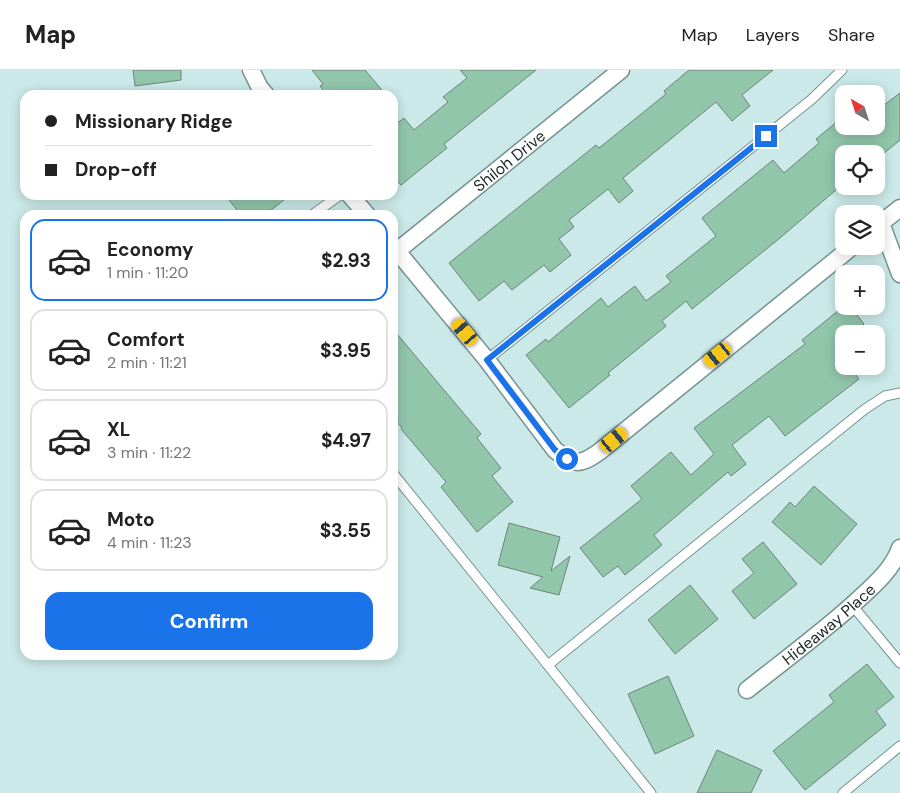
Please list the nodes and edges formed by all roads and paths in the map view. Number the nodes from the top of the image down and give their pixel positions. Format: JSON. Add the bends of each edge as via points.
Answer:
{"nodes":[{"id":1,"x":251,"y":70,"type":"edge"},
{"id":2,"x":621,"y":70,"type":"edge"},
{"id":3,"x":842,"y":70,"type":"edge"},
{"id":4,"x":262,"y":90,"type":"edge"},
{"id":5,"x":333,"y":200,"type":"edge"},
{"id":6,"x":354,"y":200,"type":"edge"},
{"id":7,"x":900,"y":208,"type":"edge"},
{"id":8,"x":319,"y":210,"type":"edge"},
{"id":9,"x":363,"y":210,"type":"edge"},
{"id":10,"x":885,"y":220,"type":"edge"},
{"id":11,"x":885,"y":239,"type":"edge"},
{"id":12,"x":398,"y":246,"type":"edge"},
{"id":13,"x":398,"y":252,"type":"edge"},
{"id":14,"x":842,"y":255,"type":"edge"},
{"id":15,"x":900,"y":274,"type":"edge"},
{"id":16,"x":487,"y":360,"type":"junction"},
{"id":17,"x":900,"y":393,"type":"edge"},
{"id":18,"x":398,"y":479,"type":"edge"},
{"id":19,"x":900,"y":548,"type":"edge"},
{"id":20,"x":852,"y":605,"type":"junction"},
{"id":21,"x":900,"y":663,"type":"edge"},
{"id":22,"x":548,"y":665,"type":"junction"},
{"id":23,"x":747,"y":690,"type":"dead end"},
{"id":24,"x":900,"y":746,"type":"edge"},
{"id":25,"x":651,"y":793,"type":"edge"},
{"id":26,"x":843,"y":793,"type":"edge"}],
"edges":[{"from":1,"to":4,"type":"street"},
{"from":2,"to":12,"type":"street","name":"Shiloh Drive"},
{"from":3,"to":16,"type":"lane","via":[[812,99]]},
{"from":5,"to":8,"type":"lane"},
{"from":6,"to":9,"type":"street"},
{"from":7,"to":10,"type":"street"},
{"from":11,"to":15,"type":"street"},
{"from":13,"to":16,"type":"street"},
{"from":14,"to":16,"type":"street","via":[[585,461],[567,459],[555,450]]},
{"from":17,"to":22,"type":"lane","via":[[885,396],[865,409]]},
{"from":18,"to":22,"type":"lane"},
{"from":19,"to":20,"type":"street","name":"Hideaway Place","via":[[872,587]]},
{"from":20,"to":21,"type":"lane"},
{"from":20,"to":23,"type":"street","name":"Hideaway Place"},
{"from":22,"to":25,"type":"lane"},
{"from":24,"to":26,"type":"lane"}]}
